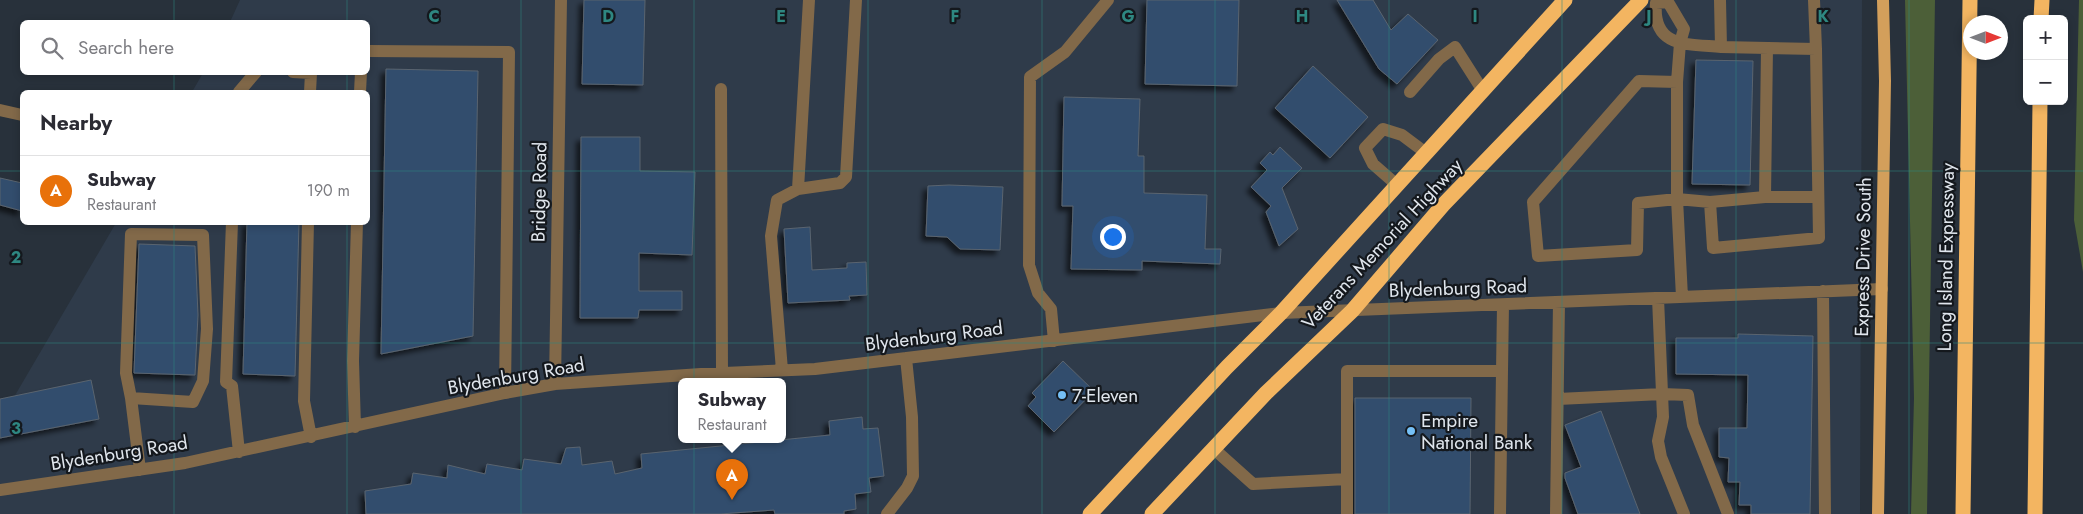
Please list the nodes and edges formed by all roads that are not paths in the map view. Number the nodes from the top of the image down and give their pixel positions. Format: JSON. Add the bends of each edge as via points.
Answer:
{"nodes":[{"id":1,"x":561,"y":0,"type":"edge"},
{"id":2,"x":809,"y":0,"type":"edge"},
{"id":3,"x":856,"y":0,"type":"edge"},
{"id":4,"x":1108,"y":0,"type":"edge"},
{"id":5,"x":1565,"y":0,"type":"edge"},
{"id":6,"x":1641,"y":0,"type":"edge"},
{"id":7,"x":1720,"y":0,"type":"edge"},
{"id":8,"x":1814,"y":0,"type":"edge"},
{"id":9,"x":1884,"y":0,"type":"edge"},
{"id":10,"x":1970,"y":0,"type":"edge"},
{"id":11,"x":2042,"y":0,"type":"edge"},
{"id":12,"x":1654,"y":2,"type":"edge"},
{"id":13,"x":2041,"y":15,"type":"edge"},
{"id":14,"x":1680,"y":43,"type":"junction"},
{"id":15,"x":1721,"y":47,"type":"junction"},
{"id":16,"x":1767,"y":48,"type":"junction"},
{"id":17,"x":1816,"y":49,"type":"junction"},
{"id":18,"x":370,"y":51,"type":"edge"},
{"id":19,"x":253,"y":75,"type":"edge"},
{"id":20,"x":311,"y":75,"type":"edge"},
{"id":21,"x":361,"y":75,"type":"edge"},
{"id":22,"x":1677,"y":82,"type":"junction"},
{"id":23,"x":722,"y":89,"type":"dead end"},
{"id":24,"x":241,"y":90,"type":"edge"},
{"id":25,"x":310,"y":90,"type":"edge"},
{"id":26,"x":360,"y":90,"type":"edge"},
{"id":27,"x":1483,"y":91,"type":"junction"},
{"id":28,"x":1410,"y":92,"type":"dead end"},
{"id":29,"x":2040,"y":105,"type":"edge"},
{"id":30,"x":0,"y":110,"type":"edge"},
{"id":31,"x":20,"y":115,"type":"edge"},
{"id":32,"x":1426,"y":153,"type":"junction"},
{"id":33,"x":1397,"y":185,"type":"junction"},
{"id":34,"x":798,"y":189,"type":"junction"},
{"id":35,"x":1818,"y":197,"type":"junction"},
{"id":36,"x":1765,"y":198,"type":"junction"},
{"id":37,"x":1677,"y":199,"type":"junction"},
{"id":38,"x":1710,"y":202,"type":"junction"},
{"id":39,"x":232,"y":225,"type":"edge"},
{"id":40,"x":308,"y":225,"type":"edge"},
{"id":41,"x":357,"y":225,"type":"edge"},
{"id":42,"x":1882,"y":289,"type":"junction"},
{"id":43,"x":1823,"y":291,"type":"junction"},
{"id":44,"x":1682,"y":297,"type":"junction"},
{"id":45,"x":1658,"y":298,"type":"junction"},
{"id":46,"x":1559,"y":302,"type":"junction"},
{"id":47,"x":1502,"y":305,"type":"junction"},
{"id":48,"x":1352,"y":311,"type":"junction"},
{"id":49,"x":1281,"y":314,"type":"junction"},
{"id":50,"x":1054,"y":341,"type":"junction"},
{"id":51,"x":906,"y":358,"type":"junction"},
{"id":52,"x":782,"y":370,"type":"junction"},
{"id":53,"x":1502,"y":370,"type":"junction"},
{"id":54,"x":722,"y":373,"type":"junction"},
{"id":55,"x":555,"y":384,"type":"junction"},
{"id":56,"x":505,"y":393,"type":"junction"},
{"id":57,"x":1662,"y":394,"type":"junction"},
{"id":58,"x":131,"y":398,"type":"junction"},
{"id":59,"x":1558,"y":399,"type":"junction"},
{"id":60,"x":355,"y":427,"type":"junction"},
{"id":61,"x":311,"y":437,"type":"junction"},
{"id":62,"x":1214,"y":449,"type":"junction"},
{"id":63,"x":239,"y":452,"type":"junction"},
{"id":64,"x":140,"y":470,"type":"junction"},
{"id":65,"x":1347,"y":479,"type":"junction"},
{"id":66,"x":0,"y":490,"type":"edge"},
{"id":67,"x":887,"y":514,"type":"edge"},
{"id":68,"x":1090,"y":514,"type":"edge"},
{"id":69,"x":1152,"y":514,"type":"edge"},
{"id":70,"x":1347,"y":514,"type":"edge"},
{"id":71,"x":1500,"y":514,"type":"edge"},
{"id":72,"x":1556,"y":514,"type":"edge"},
{"id":73,"x":1684,"y":514,"type":"edge"},
{"id":74,"x":1728,"y":514,"type":"edge"},
{"id":75,"x":1825,"y":514,"type":"edge"},
{"id":76,"x":1878,"y":514,"type":"edge"},
{"id":77,"x":1963,"y":514,"type":"edge"},
{"id":78,"x":2035,"y":514,"type":"edge"}],
"edges":[{"from":1,"to":55,"type":"street","name":"Bridge Road"},
{"from":2,"to":34,"type":"street"},
{"from":3,"to":34,"type":"street","via":[[846,177],[840,183]]},
{"from":4,"to":50,"type":"street","via":[[1066,52],[1030,76],[1029,265],[1038,294],[1051,308]]},
{"from":5,"to":27,"type":"highway","name":"Veterans Memorial Highway"},
{"from":6,"to":48,"type":"highway","name":"Veterans Memorial Highway","via":[[1443,205]]},
{"from":7,"to":15,"type":"street"},
{"from":8,"to":17,"type":"street"},
{"from":9,"to":42,"type":"main road","name":"Express Drive South"},
{"from":10,"to":77,"type":"highway","name":"Long Island Expressway"},
{"from":11,"to":13,"type":"highway"},
{"from":12,"to":14,"type":"street","via":[[1655,18],[1666,38]]},
{"from":12,"to":14,"type":"street","via":[[1668,2],[1684,29]]},
{"from":14,"to":15,"type":"street"},
{"from":14,"to":22,"type":"street"},
{"from":15,"to":16,"type":"street"},
{"from":16,"to":17,"type":"street"},
{"from":16,"to":36,"type":"street"},
{"from":17,"to":35,"type":"street"},
{"from":18,"to":56,"type":"street","via":[[509,52]]},
{"from":19,"to":24,"type":"street"},
{"from":20,"to":25,"type":"street"},
{"from":21,"to":26,"type":"street"},
{"from":22,"to":37,"type":"street"},
{"from":22,"to":37,"type":"street","via":[[1639,82],[1533,202],[1538,256],[1637,250],[1638,203]]},
{"from":23,"to":54,"type":"street"},
{"from":27,"to":28,"type":"street","via":[[1455,48],[1439,59]]},
{"from":27,"to":32,"type":"highway","name":"Veterans Memorial Highway"},
{"from":29,"to":78,"type":"highway"},
{"from":30,"to":31,"type":"street"},
{"from":32,"to":33,"type":"highway","name":"Veterans Memorial Highway"},
{"from":32,"to":33,"type":"street","via":[[1402,135],[1383,129],[1365,148],[1374,164]]},
{"from":33,"to":49,"type":"highway","name":"Veterans Memorial Highway"},
{"from":34,"to":52,"type":"street","via":[[777,200],[771,236]]},
{"from":35,"to":36,"type":"street"},
{"from":35,"to":38,"type":"street","via":[[1819,238],[1713,248]]},
{"from":36,"to":38,"type":"street"},
{"from":37,"to":38,"type":"street"},
{"from":37,"to":44,"type":"street"},
{"from":39,"to":63,"type":"street","via":[[226,382],[232,386]]},
{"from":40,"to":61,"type":"street","via":[[304,401]]},
{"from":41,"to":60,"type":"street","via":[[353,361]]},
{"from":42,"to":43,"type":"street","name":"Blydenburg Road"},
{"from":42,"to":76,"type":"main road","name":"Express Drive South"},
{"from":43,"to":44,"type":"street","name":"Blydenburg Road"},
{"from":43,"to":75,"type":"street"},
{"from":44,"to":45,"type":"street","name":"Blydenburg Road"},
{"from":45,"to":46,"type":"street","name":"Blydenburg Road"},
{"from":45,"to":57,"type":"street"},
{"from":46,"to":47,"type":"street","name":"Blydenburg Road"},
{"from":46,"to":59,"type":"street"},
{"from":47,"to":48,"type":"street","name":"Blydenburg Road"},
{"from":47,"to":53,"type":"street"},
{"from":48,"to":49,"type":"street","name":"Blydenburg Road"},
{"from":48,"to":62,"type":"highway","name":"Veterans Memorial Highway","via":[[1266,393]]},
{"from":49,"to":50,"type":"street","name":"Blydenburg Road"},
{"from":49,"to":68,"type":"highway","name":"Veterans Memorial Highway","via":[[1226,367]]},
{"from":50,"to":51,"type":"street","name":"Blydenburg Road"},
{"from":51,"to":52,"type":"street","name":"Blydenburg Road"},
{"from":51,"to":67,"type":"street","via":[[913,476]]},
{"from":52,"to":54,"type":"street","name":"Blydenburg Road"},
{"from":53,"to":65,"type":"street","via":[[1347,371]]},
{"from":53,"to":71,"type":"street"},
{"from":54,"to":55,"type":"street","name":"Blydenburg Road"},
{"from":55,"to":56,"type":"street","name":"Blydenburg Road"},
{"from":56,"to":60,"type":"street","name":"Blydenburg Road"},
{"from":57,"to":59,"type":"street"},
{"from":57,"to":73,"type":"street","via":[[1663,417],[1658,441],[1661,457]]},
{"from":57,"to":74,"type":"street","via":[[1688,395],[1693,425]]},
{"from":58,"to":58,"type":"street","via":[[126,373],[131,234],[203,235],[207,329],[203,381],[193,402]]},
{"from":58,"to":64,"type":"street"},
{"from":59,"to":72,"type":"street"},
{"from":60,"to":61,"type":"street","name":"Blydenburg Road"},
{"from":61,"to":63,"type":"street","name":"Blydenburg Road"},
{"from":62,"to":65,"type":"street","via":[[1253,484]]},
{"from":62,"to":69,"type":"highway","name":"Veterans Memorial Highway"},
{"from":63,"to":64,"type":"street","name":"Blydenburg Road"},
{"from":64,"to":66,"type":"street","name":"Blydenburg Road"},
{"from":65,"to":70,"type":"street"}]}
